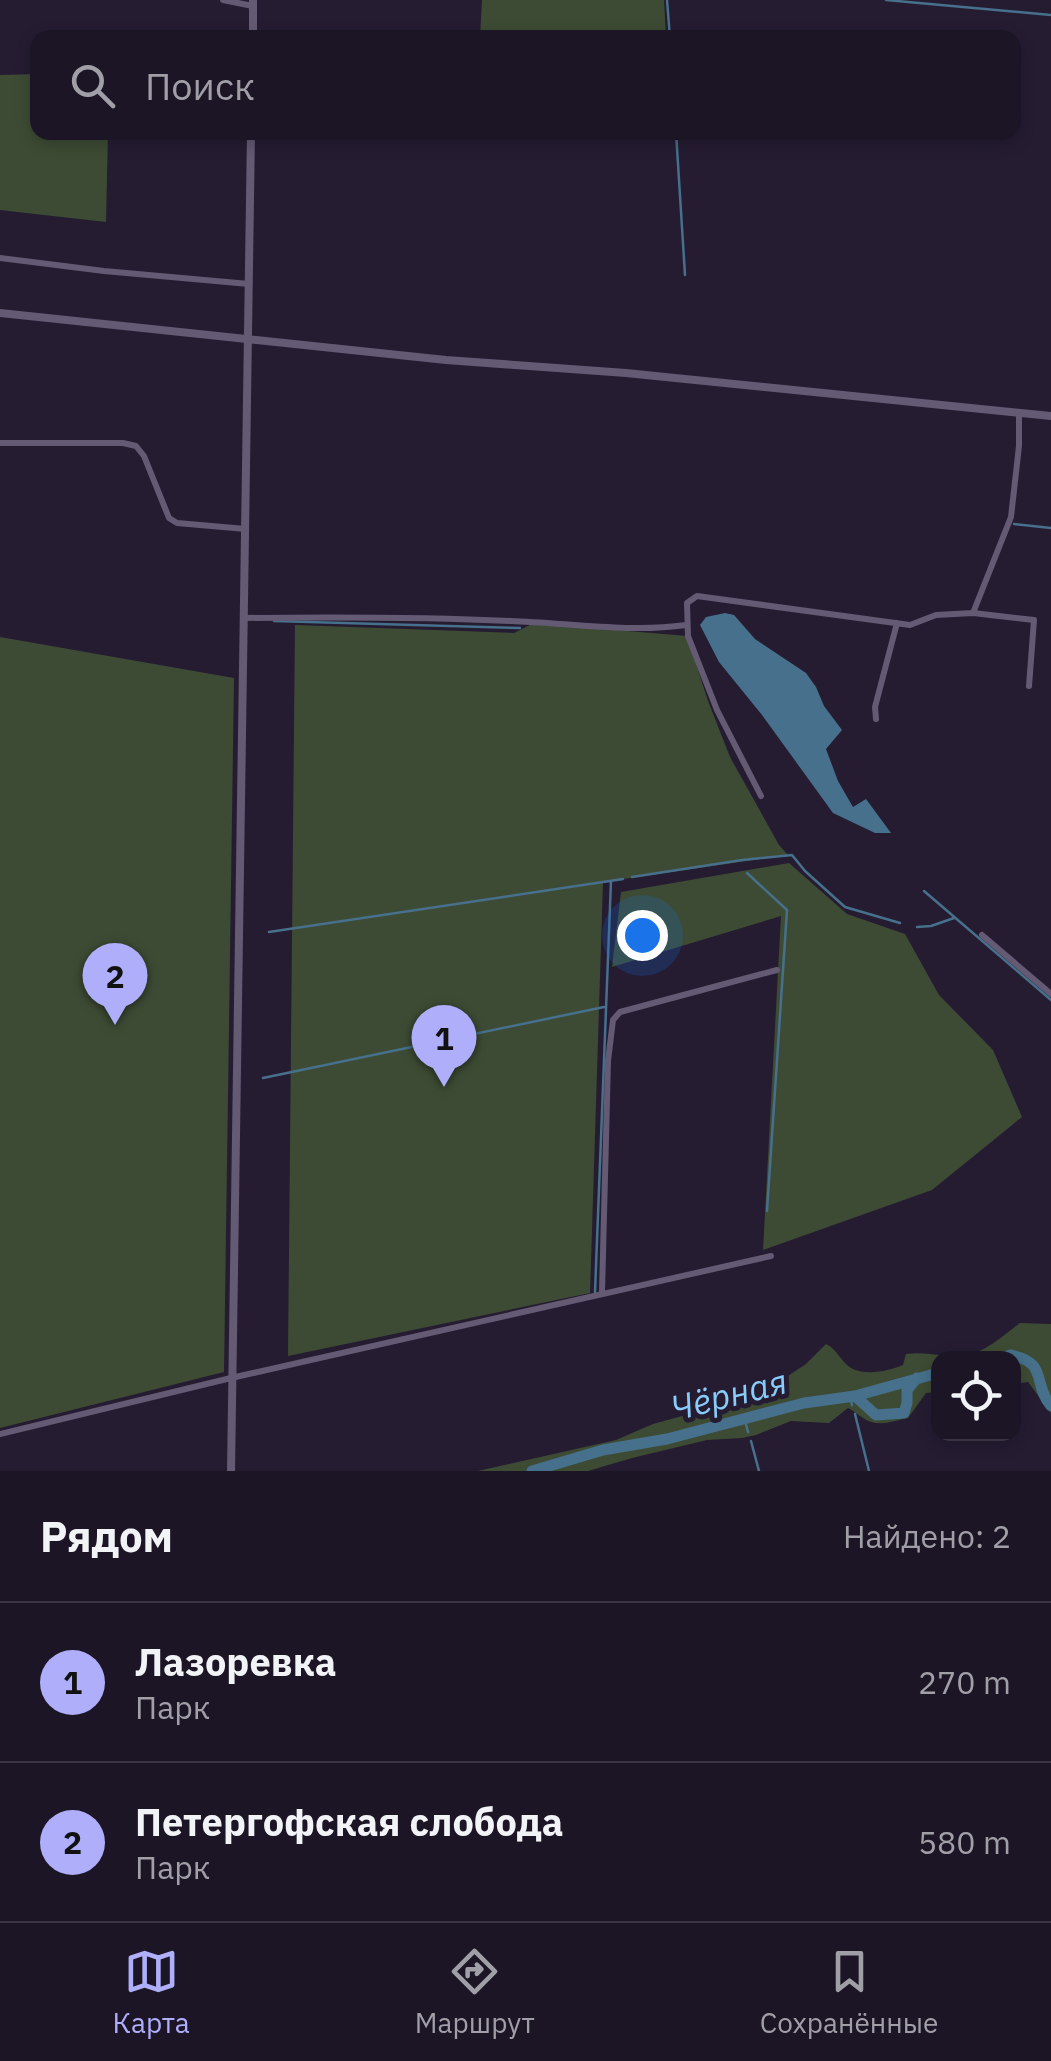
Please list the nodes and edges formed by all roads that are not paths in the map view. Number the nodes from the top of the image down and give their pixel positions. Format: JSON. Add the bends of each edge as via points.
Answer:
{"nodes":[{"id":1,"x":223,"y":0,"type":"edge"},
{"id":2,"x":253,"y":3,"type":"edge"},
{"id":3,"x":253,"y":30,"type":"edge"},
{"id":4,"x":252,"y":140,"type":"edge"},
{"id":5,"x":0,"y":258,"type":"edge"},
{"id":6,"x":249,"y":284,"type":"junction"},
{"id":7,"x":0,"y":313,"type":"edge"},
{"id":8,"x":248,"y":338,"type":"junction"},
{"id":9,"x":1018,"y":413,"type":"junction"},
{"id":10,"x":1051,"y":416,"type":"edge"},
{"id":11,"x":0,"y":444,"type":"edge"},
{"id":12,"x":246,"y":529,"type":"junction"},
{"id":13,"x":973,"y":612,"type":"junction"},
{"id":14,"x":244,"y":618,"type":"junction"},
{"id":15,"x":897,"y":624,"type":"junction"},
{"id":16,"x":686,"y":625,"type":"junction"},
{"id":17,"x":1029,"y":686,"type":"dead end"},
{"id":18,"x":876,"y":719,"type":"dead end"},
{"id":19,"x":761,"y":796,"type":"dead end"},
{"id":20,"x":982,"y":936,"type":"dead end"},
{"id":21,"x":776,"y":970,"type":"dead end"},
{"id":22,"x":1051,"y":994,"type":"edge"},
{"id":23,"x":772,"y":1256,"type":"dead end"},
{"id":24,"x":602,"y":1292,"type":"junction"},
{"id":25,"x":231,"y":1378,"type":"junction"},
{"id":26,"x":0,"y":1434,"type":"edge"},
{"id":27,"x":231,"y":1471,"type":"edge"}],
"edges":[{"from":1,"to":2,"type":"street"},
{"from":2,"to":3,"type":"street"},
{"from":4,"to":6,"type":"street"},
{"from":5,"to":6,"type":"street"},
{"from":6,"to":8,"type":"street"},
{"from":7,"to":8,"type":"street"},
{"from":8,"to":9,"type":"street"},
{"from":8,"to":12,"type":"street"},
{"from":9,"to":10,"type":"street"},
{"from":9,"to":13,"type":"street","via":[[1012,517]]},
{"from":11,"to":12,"type":"street","via":[[136,446],[169,518]]},
{"from":12,"to":14,"type":"street"},
{"from":13,"to":15,"type":"street"},
{"from":13,"to":17,"type":"street","via":[[1034,620]]},
{"from":14,"to":16,"type":"street"},
{"from":14,"to":25,"type":"street"},
{"from":15,"to":16,"type":"street","via":[[697,596],[687,604]]},
{"from":15,"to":18,"type":"street"},
{"from":16,"to":19,"type":"street","via":[[717,710]]},
{"from":20,"to":22,"type":"street"},
{"from":21,"to":24,"type":"street","via":[[620,1012],[614,1020]]},
{"from":23,"to":24,"type":"street"},
{"from":24,"to":25,"type":"street"},
{"from":25,"to":26,"type":"street"},
{"from":25,"to":27,"type":"street"}]}
